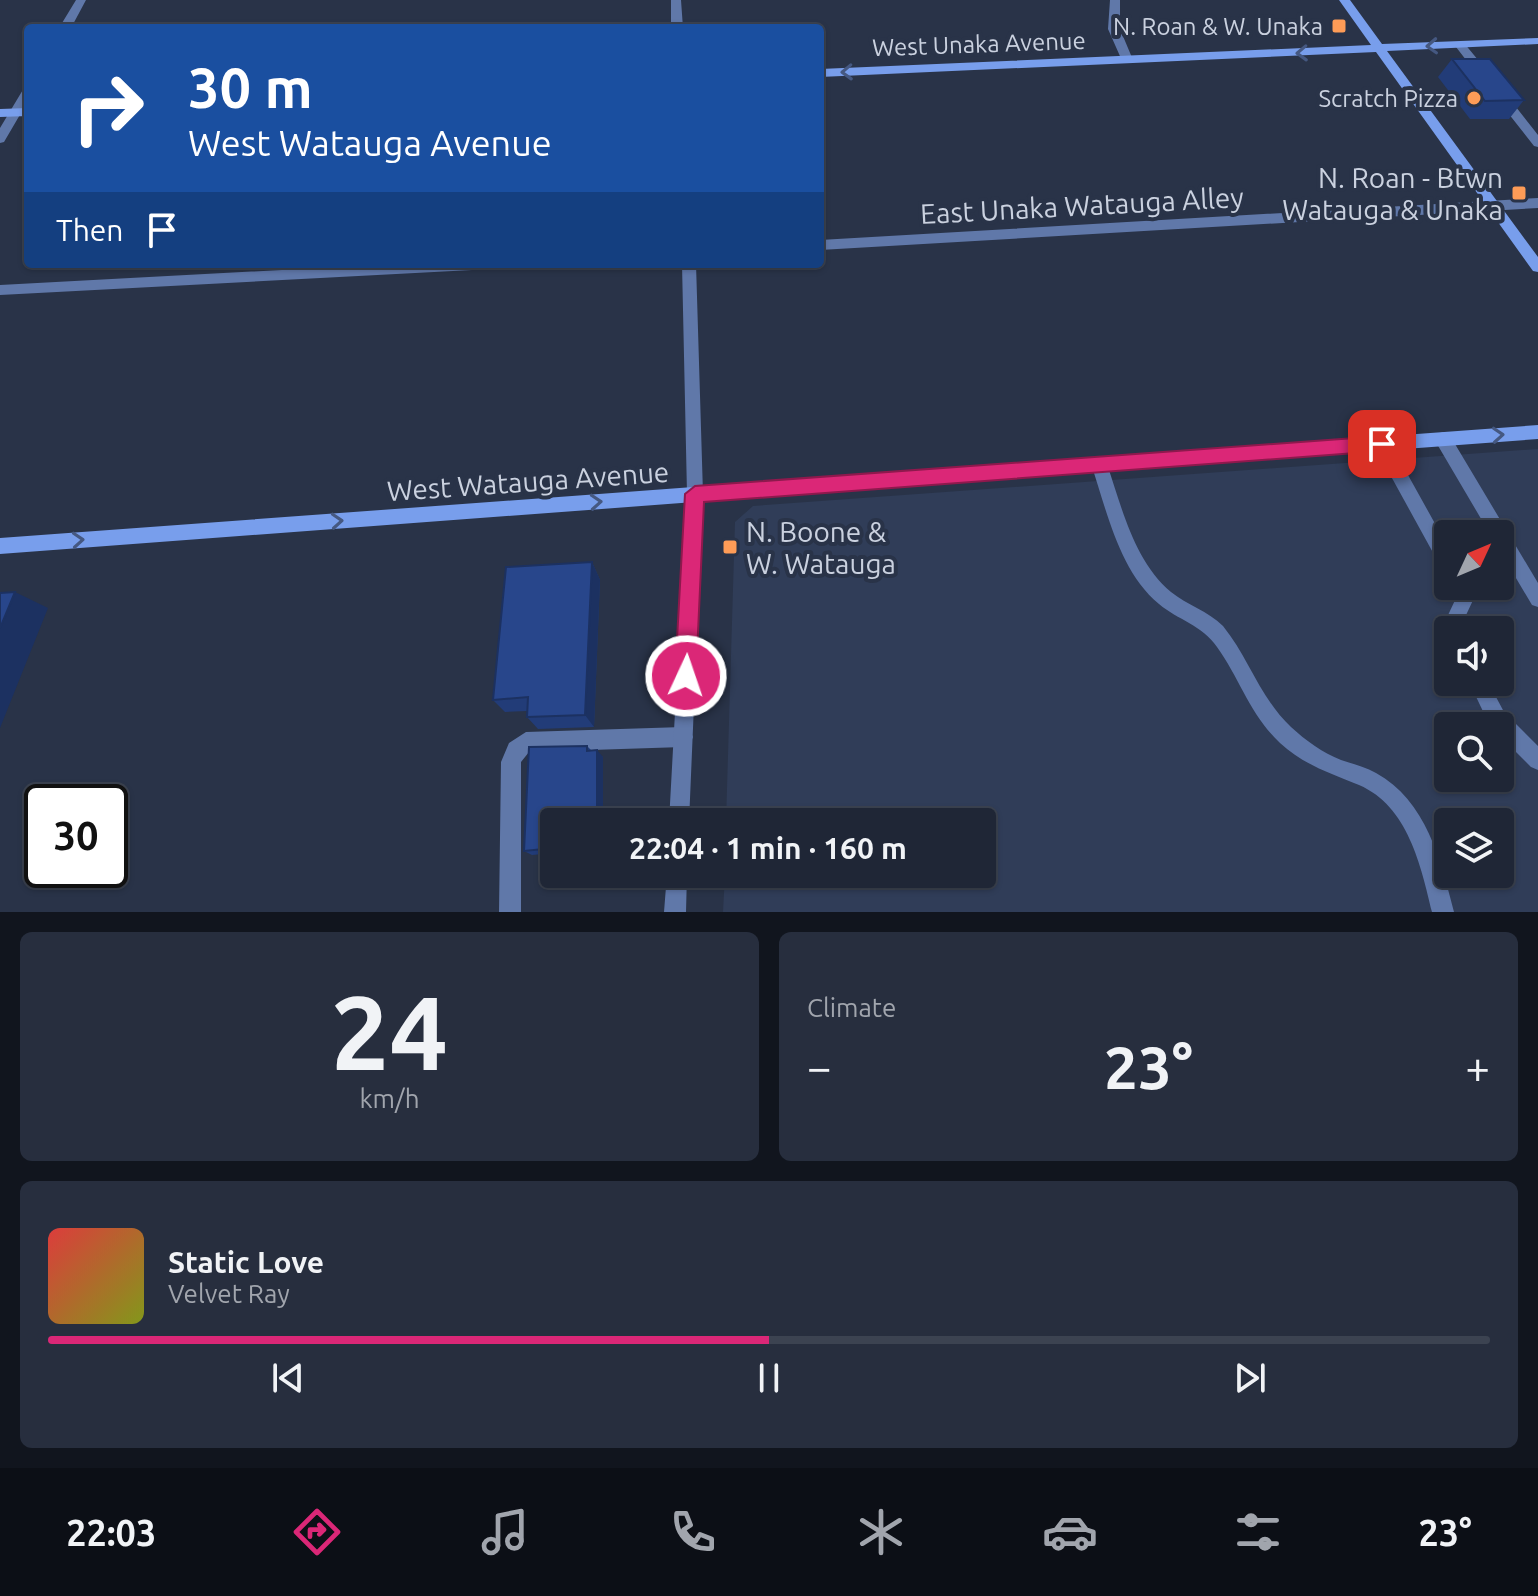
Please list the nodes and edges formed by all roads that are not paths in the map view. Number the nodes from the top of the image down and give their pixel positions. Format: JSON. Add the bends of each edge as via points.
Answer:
{"nodes":[{"id":1,"x":81,"y":0,"type":"edge"},
{"id":2,"x":676,"y":0,"type":"edge"},
{"id":3,"x":1115,"y":0,"type":"edge"},
{"id":4,"x":1344,"y":0,"type":"edge"},
{"id":5,"x":67,"y":24,"type":"edge"},
{"id":6,"x":677,"y":24,"type":"edge"},
{"id":7,"x":1538,"y":41,"type":"edge"},
{"id":8,"x":1460,"y":45,"type":"junction"},
{"id":9,"x":1380,"y":49,"type":"junction"},
{"id":10,"x":1127,"y":60,"type":"junction"},
{"id":11,"x":824,"y":73,"type":"edge"},
{"id":12,"x":22,"y":112,"type":"edge"},
{"id":13,"x":0,"y":113,"type":"edge"},
{"id":14,"x":0,"y":139,"type":"edge"},
{"id":15,"x":1538,"y":143,"type":"edge"},
{"id":16,"x":1538,"y":203,"type":"edge"},
{"id":17,"x":1494,"y":206,"type":"junction"},
{"id":18,"x":824,"y":245,"type":"edge"},
{"id":19,"x":1538,"y":267,"type":"edge"},
{"id":20,"x":415,"y":268,"type":"edge"},
{"id":21,"x":689,"y":268,"type":"edge"},
{"id":22,"x":0,"y":290,"type":"edge"},
{"id":23,"x":1538,"y":432,"type":"edge"},
{"id":24,"x":1443,"y":439,"type":"junction"},
{"id":25,"x":1382,"y":444,"type":"junction"},
{"id":26,"x":1099,"y":464,"type":"junction"},
{"id":27,"x":695,"y":494,"type":"junction"},
{"id":28,"x":1492,"y":520,"type":"edge"},
{"id":29,"x":1434,"y":538,"type":"edge"},
{"id":30,"x":0,"y":546,"type":"edge"},
{"id":31,"x":1514,"y":558,"type":"edge"},
{"id":32,"x":1538,"y":599,"type":"edge"},
{"id":33,"x":1485,"y":696,"type":"edge"},
{"id":34,"x":683,"y":737,"type":"junction"},
{"id":35,"x":1538,"y":760,"type":"edge"},
{"id":36,"x":680,"y":808,"type":"edge"},
{"id":37,"x":676,"y":888,"type":"edge"},
{"id":38,"x":510,"y":912,"type":"edge"},
{"id":39,"x":675,"y":912,"type":"edge"},
{"id":40,"x":1443,"y":912,"type":"edge"}],
"edges":[{"from":1,"to":5,"type":"street"},
{"from":2,"to":6,"type":"street"},
{"from":3,"to":10,"type":"street","via":[[1114,29]]},
{"from":4,"to":9,"type":"main road"},
{"from":7,"to":8,"type":"main road","name":"West Unaka Avenue"},
{"from":8,"to":9,"type":"main road","name":"West Unaka Avenue","one_way":true},
{"from":8,"to":15,"type":"street"},
{"from":9,"to":10,"type":"main road","name":"West Unaka Avenue","one_way":true},
{"from":9,"to":17,"type":"main road"},
{"from":10,"to":11,"type":"main road","name":"West Unaka Avenue","one_way":true},
{"from":12,"to":13,"type":"main road"},
{"from":12,"to":14,"type":"street"},
{"from":16,"to":17,"type":"street","name":"East Unaka Watauga Alley"},
{"from":17,"to":18,"type":"street","name":"East Unaka Watauga Alley"},
{"from":17,"to":19,"type":"main road"},
{"from":20,"to":22,"type":"street"},
{"from":21,"to":27,"type":"street"},
{"from":24,"to":23,"type":"main road","name":"West Watauga Avenue","one_way":true},
{"from":24,"to":25,"type":"main road","name":"West Watauga Avenue"},
{"from":24,"to":28,"type":"street"},
{"from":25,"to":26,"type":"main road","name":"West Watauga Avenue"},
{"from":25,"to":29,"type":"street"},
{"from":26,"to":27,"type":"main road","name":"West Watauga Avenue"},
{"from":26,"to":40,"type":"street","via":[[1124,532],[1150,582],[1218,633],[1271,720],[1306,752],[1393,796],[1413,822]]},
{"from":30,"to":27,"type":"main road","name":"West Watauga Avenue","one_way":true},
{"from":27,"to":34,"type":"street"},
{"from":31,"to":32,"type":"street"},
{"from":33,"to":35,"type":"street","via":[[1497,719]]},
{"from":34,"to":36,"type":"street"},
{"from":34,"to":38,"type":"street","via":[[526,742],[516,750],[511,762]]},
{"from":37,"to":39,"type":"street"}]}
